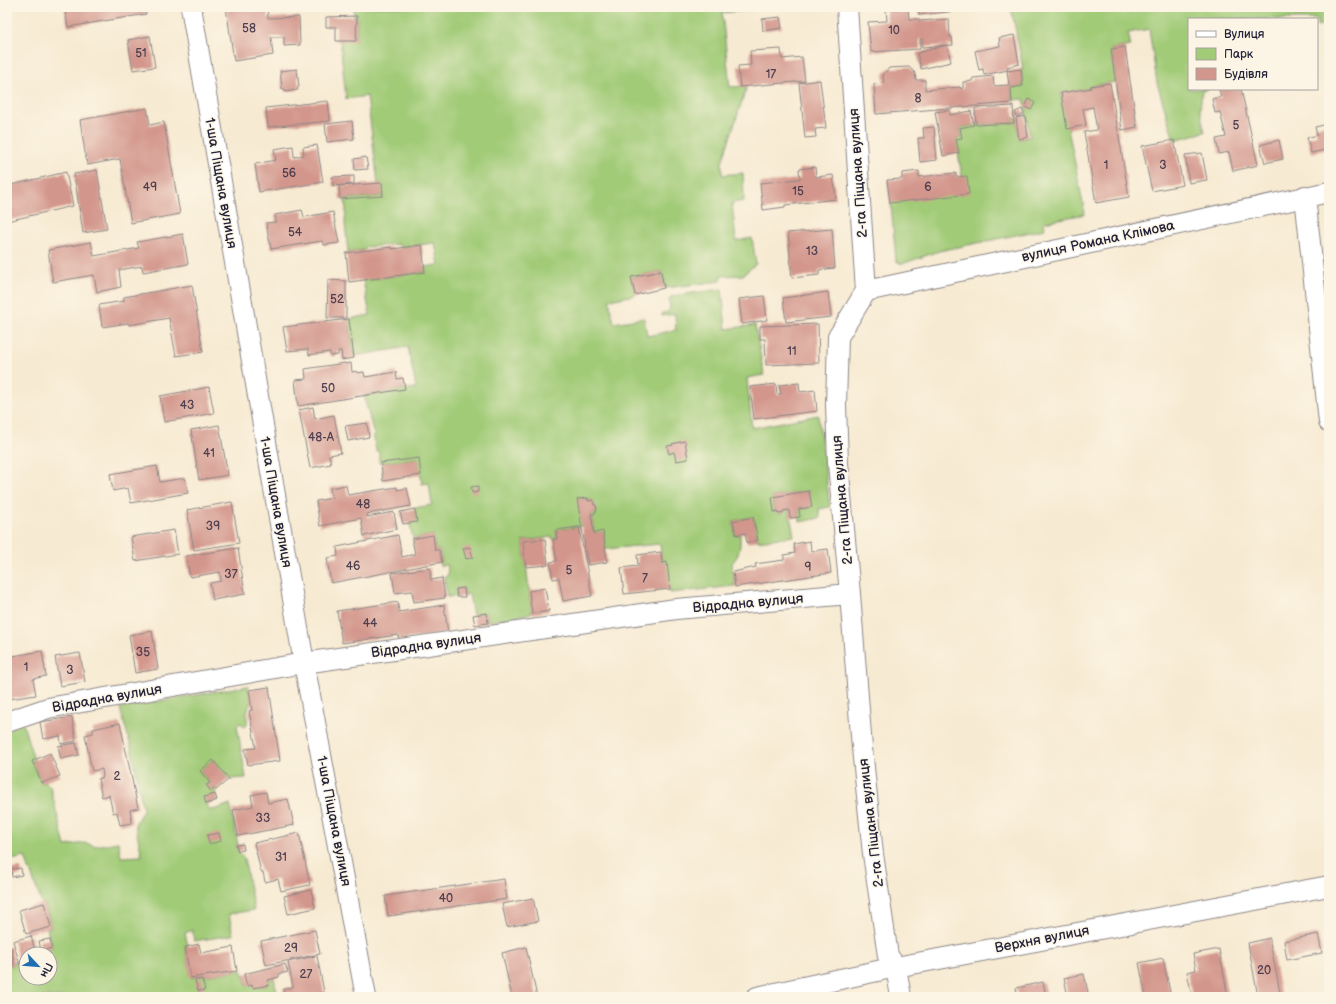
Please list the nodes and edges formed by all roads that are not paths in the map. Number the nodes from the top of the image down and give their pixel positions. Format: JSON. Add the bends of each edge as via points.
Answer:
{"nodes":[{"id":1,"x":191,"y":7,"type":"edge"},
{"id":2,"x":847,"y":7,"type":"edge"},
{"id":3,"x":1329,"y":192,"type":"edge"},
{"id":4,"x":1305,"y":196,"type":"junction"},
{"id":5,"x":866,"y":292,"type":"junction"},
{"id":6,"x":1329,"y":422,"type":"edge"},
{"id":7,"x":850,"y":594,"type":"junction"},
{"id":8,"x":304,"y":663,"type":"junction"},
{"id":9,"x":7,"y":722,"type":"edge"},
{"id":10,"x":1329,"y":886,"type":"edge"},
{"id":11,"x":896,"y":967,"type":"junction"},
{"id":12,"x":366,"y":997,"type":"edge"},
{"id":13,"x":757,"y":997,"type":"edge"},
{"id":14,"x":901,"y":997,"type":"edge"}],
"edges":[{"from":1,"to":8,"type":"street","name":"1-ша Піщана вулиця"},
{"from":2,"to":5,"type":"street","name":"2-га Піщана вулиця"},
{"from":3,"to":4,"type":"street","name":"вулиця Романа Клімова"},
{"from":4,"to":5,"type":"street","name":"вулиця Романа Клімова"},
{"from":4,"to":6,"type":"street"},
{"from":5,"to":7,"type":"street","name":"2-га Піщана вулиця","via":[[838,337],[838,463]]},
{"from":7,"to":8,"type":"street","name":"Відрадна вулиця","via":[[676,609]]},
{"from":7,"to":11,"type":"street","name":"2-га Піщана вулиця","via":[[873,854],[888,956]]},
{"from":8,"to":9,"type":"street","name":"Відрадна вулиця","via":[[48,708]]},
{"from":8,"to":12,"type":"street","name":"1-ша Піщана вулиця"},
{"from":10,"to":11,"type":"street","name":"Верхня вулиця"},
{"from":11,"to":13,"type":"street","name":"Верхня вулиця"},
{"from":11,"to":14,"type":"street","name":"2-га Піщана вулиця"}]}
